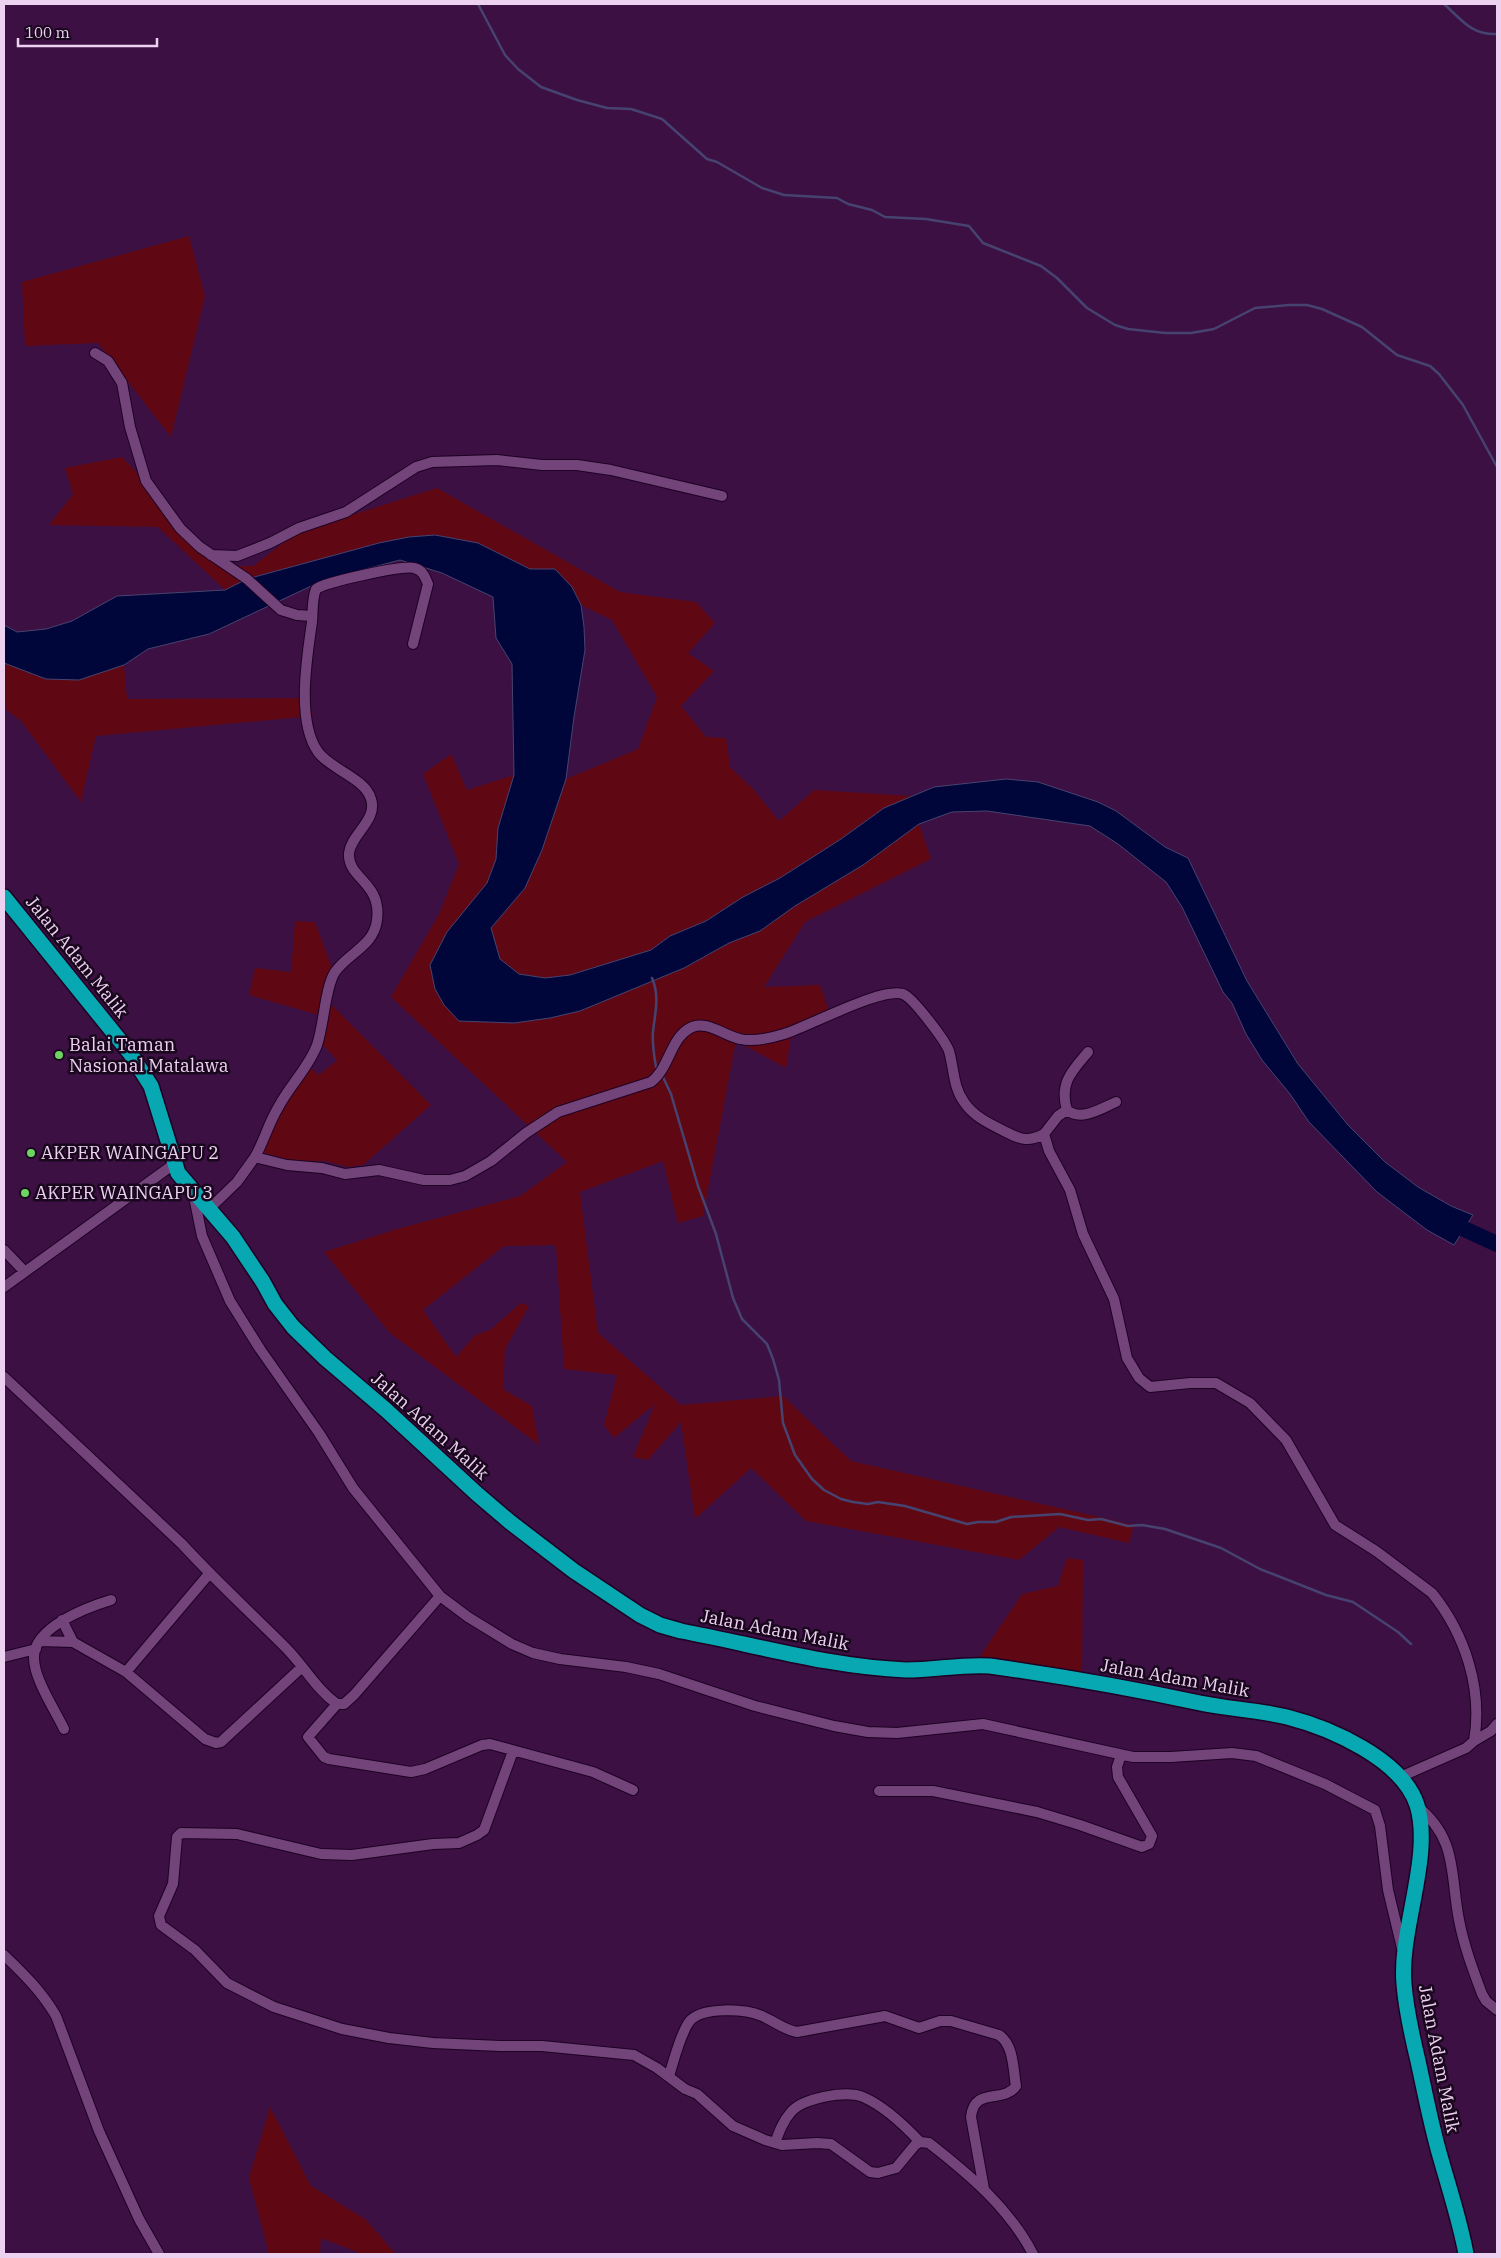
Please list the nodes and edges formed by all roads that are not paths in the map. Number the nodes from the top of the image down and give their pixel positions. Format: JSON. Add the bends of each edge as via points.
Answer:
{"nodes":[{"id":1,"x":95,"y":353,"type":"dead end"},
{"id":2,"x":722,"y":496,"type":"dead end"},
{"id":3,"x":211,"y":555,"type":"junction"},
{"id":4,"x":312,"y":616,"type":"junction"},
{"id":5,"x":413,"y":644,"type":"dead end"},
{"id":6,"x":4,"y":898,"type":"edge"},
{"id":7,"x":1088,"y":1052,"type":"dead end"},
{"id":8,"x":1116,"y":1102,"type":"dead end"},
{"id":9,"x":1067,"y":1110,"type":"junction"},
{"id":10,"x":1044,"y":1134,"type":"junction"},
{"id":11,"x":254,"y":1157,"type":"junction"},
{"id":12,"x":174,"y":1164,"type":"junction"},
{"id":13,"x":193,"y":1191,"type":"junction"},
{"id":14,"x":209,"y":1209,"type":"junction"},
{"id":15,"x":4,"y":1250,"type":"edge"},
{"id":16,"x":24,"y":1271,"type":"junction"},
{"id":17,"x":4,"y":1287,"type":"edge"},
{"id":18,"x":4,"y":1376,"type":"edge"},
{"id":19,"x":209,"y":1574,"type":"junction"},
{"id":20,"x":440,"y":1596,"type":"junction"},
{"id":21,"x":111,"y":1600,"type":"dead end"},
{"id":22,"x":62,"y":1620,"type":"junction"},
{"id":23,"x":73,"y":1642,"type":"junction"},
{"id":24,"x":38,"y":1645,"type":"junction"},
{"id":25,"x":4,"y":1657,"type":"edge"},
{"id":26,"x":302,"y":1667,"type":"junction"},
{"id":27,"x":126,"y":1672,"type":"junction"},
{"id":28,"x":337,"y":1704,"type":"junction"},
{"id":29,"x":1497,"y":1724,"type":"edge"},
{"id":30,"x":64,"y":1729,"type":"dead end"},
{"id":31,"x":1474,"y":1740,"type":"junction"},
{"id":32,"x":513,"y":1751,"type":"junction"},
{"id":33,"x":1121,"y":1755,"type":"junction"},
{"id":34,"x":1400,"y":1776,"type":"junction"},
{"id":35,"x":633,"y":1790,"type":"dead end"},
{"id":36,"x":879,"y":1791,"type":"dead end"},
{"id":37,"x":1417,"y":1806,"type":"junction"},
{"id":38,"x":4,"y":1955,"type":"edge"},
{"id":39,"x":1404,"y":1957,"type":"junction"},
{"id":40,"x":1497,"y":2010,"type":"edge"},
{"id":41,"x":668,"y":2076,"type":"junction"},
{"id":42,"x":920,"y":2142,"type":"junction"},
{"id":43,"x":775,"y":2143,"type":"junction"},
{"id":44,"x":984,"y":2189,"type":"junction"},
{"id":45,"x":159,"y":2254,"type":"edge"},
{"id":46,"x":1034,"y":2254,"type":"edge"},
{"id":47,"x":1466,"y":2254,"type":"edge"}],
"edges":[{"from":1,"to":3,"type":"street","via":[[108,362],[122,383],[130,427],[146,481],[180,528]]},
{"from":2,"to":3,"type":"street","via":[[577,465],[497,460],[432,462],[416,466],[346,512],[299,528],[237,556]]},
{"from":3,"to":4,"type":"street","via":[[247,579],[281,610]]},
{"from":4,"to":5,"type":"street","via":[[316,588],[400,567],[414,568],[428,584]]},
{"from":4,"to":11,"type":"street","via":[[304,672],[309,728],[318,752],[364,788],[371,798],[373,808],[351,845],[350,861],[374,894],[377,921],[372,936],[338,968],[333,977],[316,1047],[277,1108]]},
{"from":6,"to":12,"type":"highway","name":"Jalan Adam Malik","via":[[143,1072],[159,1109]]},
{"from":7,"to":9,"type":"street","via":[[1070,1074],[1064,1088]]},
{"from":8,"to":9,"type":"street","via":[[1087,1114],[1076,1115]]},
{"from":9,"to":10,"type":"street"},
{"from":10,"to":11,"type":"street","via":[[1023,1141],[989,1124],[970,1109],[956,1088],[945,1044],[913,1002],[904,995],[893,993],[853,1005],[801,1028],[757,1040],[740,1039],[701,1024],[688,1028],[658,1077],[651,1082],[564,1109],[546,1118],[491,1162],[450,1180],[424,1180],[379,1170],[346,1174]]},
{"from":10,"to":31,"type":"street","via":[[1067,1185],[1083,1234],[1114,1299],[1132,1369],[1150,1387],[1216,1383],[1250,1403],[1286,1440],[1336,1525],[1432,1593],[1456,1631],[1473,1676],[1476,1692]]},
{"from":11,"to":14,"type":"street","via":[[237,1182]]},
{"from":12,"to":13,"type":"highway","name":"Jalan Adam Malik"},
{"from":12,"to":16,"type":"street"},
{"from":13,"to":14,"type":"highway","name":"Jalan Adam Malik"},
{"from":13,"to":20,"type":"street","via":[[202,1236],[214,1268],[240,1318],[353,1488]]},
{"from":14,"to":34,"type":"highway","name":"Jalan Adam Malik","via":[[249,1259],[282,1313],[312,1346],[510,1522],[574,1571],[660,1625],[814,1660],[906,1670],[990,1666],[1116,1685],[1287,1717],[1343,1738]]},
{"from":15,"to":16,"type":"street"},
{"from":16,"to":17,"type":"street"},
{"from":18,"to":19,"type":"street","via":[[182,1544]]},
{"from":19,"to":26,"type":"street"},
{"from":19,"to":27,"type":"street"},
{"from":20,"to":28,"type":"street","via":[[354,1695],[344,1704]]},
{"from":20,"to":33,"type":"street","via":[[482,1626],[533,1653],[658,1674],[756,1706],[834,1726],[897,1733],[983,1724]]},
{"from":21,"to":22,"type":"street"},
{"from":22,"to":23,"type":"street"},
{"from":22,"to":24,"type":"street"},
{"from":23,"to":24,"type":"street"},
{"from":23,"to":27,"type":"street"},
{"from":24,"to":25,"type":"street"},
{"from":24,"to":30,"type":"street","via":[[34,1656],[36,1667]]},
{"from":26,"to":27,"type":"street","via":[[221,1742],[216,1743],[205,1739]]},
{"from":26,"to":28,"type":"street"},
{"from":28,"to":32,"type":"street","via":[[308,1737],[329,1759],[410,1772],[486,1744]]},
{"from":29,"to":31,"type":"street"},
{"from":31,"to":34,"type":"street","via":[[1466,1748]]},
{"from":32,"to":35,"type":"street","via":[[593,1772]]},
{"from":32,"to":41,"type":"street","via":[[484,1830],[459,1843],[332,1855],[236,1834],[181,1833],[177,1838],[173,1884],[159,1922],[195,1950],[231,1986],[274,2007],[307,2018],[380,2036],[433,2043],[610,2051],[634,2055]]},
{"from":33,"to":36,"type":"street","via":[[1118,1777],[1152,1836],[1149,1844],[1142,1847],[1037,1812],[933,1791]]},
{"from":33,"to":39,"type":"street","via":[[1171,1757],[1232,1753],[1256,1756],[1325,1784],[1375,1810],[1388,1890]]},
{"from":34,"to":37,"type":"highway","name":"Jalan Adam Malik"},
{"from":37,"to":39,"type":"highway","name":"Jalan Adam Malik","via":[[1419,1854]]},
{"from":37,"to":40,"type":"street","via":[[1436,1824],[1448,1848],[1465,1945],[1482,1994]]},
{"from":38,"to":45,"type":"street","via":[[29,1979],[56,2016],[100,2131],[139,2219]]},
{"from":39,"to":47,"type":"highway","name":"Jalan Adam Malik","via":[[1404,1982],[1427,2105]]},
{"from":41,"to":43,"type":"street","via":[[697,2094],[730,2124]]},
{"from":41,"to":44,"type":"street","via":[[689,2023],[701,2013],[709,2012],[731,2010],[761,2015],[797,2032],[885,2016],[919,2028],[951,2021],[999,2035],[1009,2047],[1016,2086],[1010,2092],[979,2099],[971,2110]]},
{"from":42,"to":43,"type":"street","via":[[896,2168],[878,2173],[870,2172],[831,2144]]},
{"from":42,"to":43,"type":"street","via":[[877,2105],[850,2094],[796,2107],[786,2119]]},
{"from":42,"to":44,"type":"street","via":[[929,2143]]},
{"from":44,"to":46,"type":"street","via":[[1018,2228]]}]}
